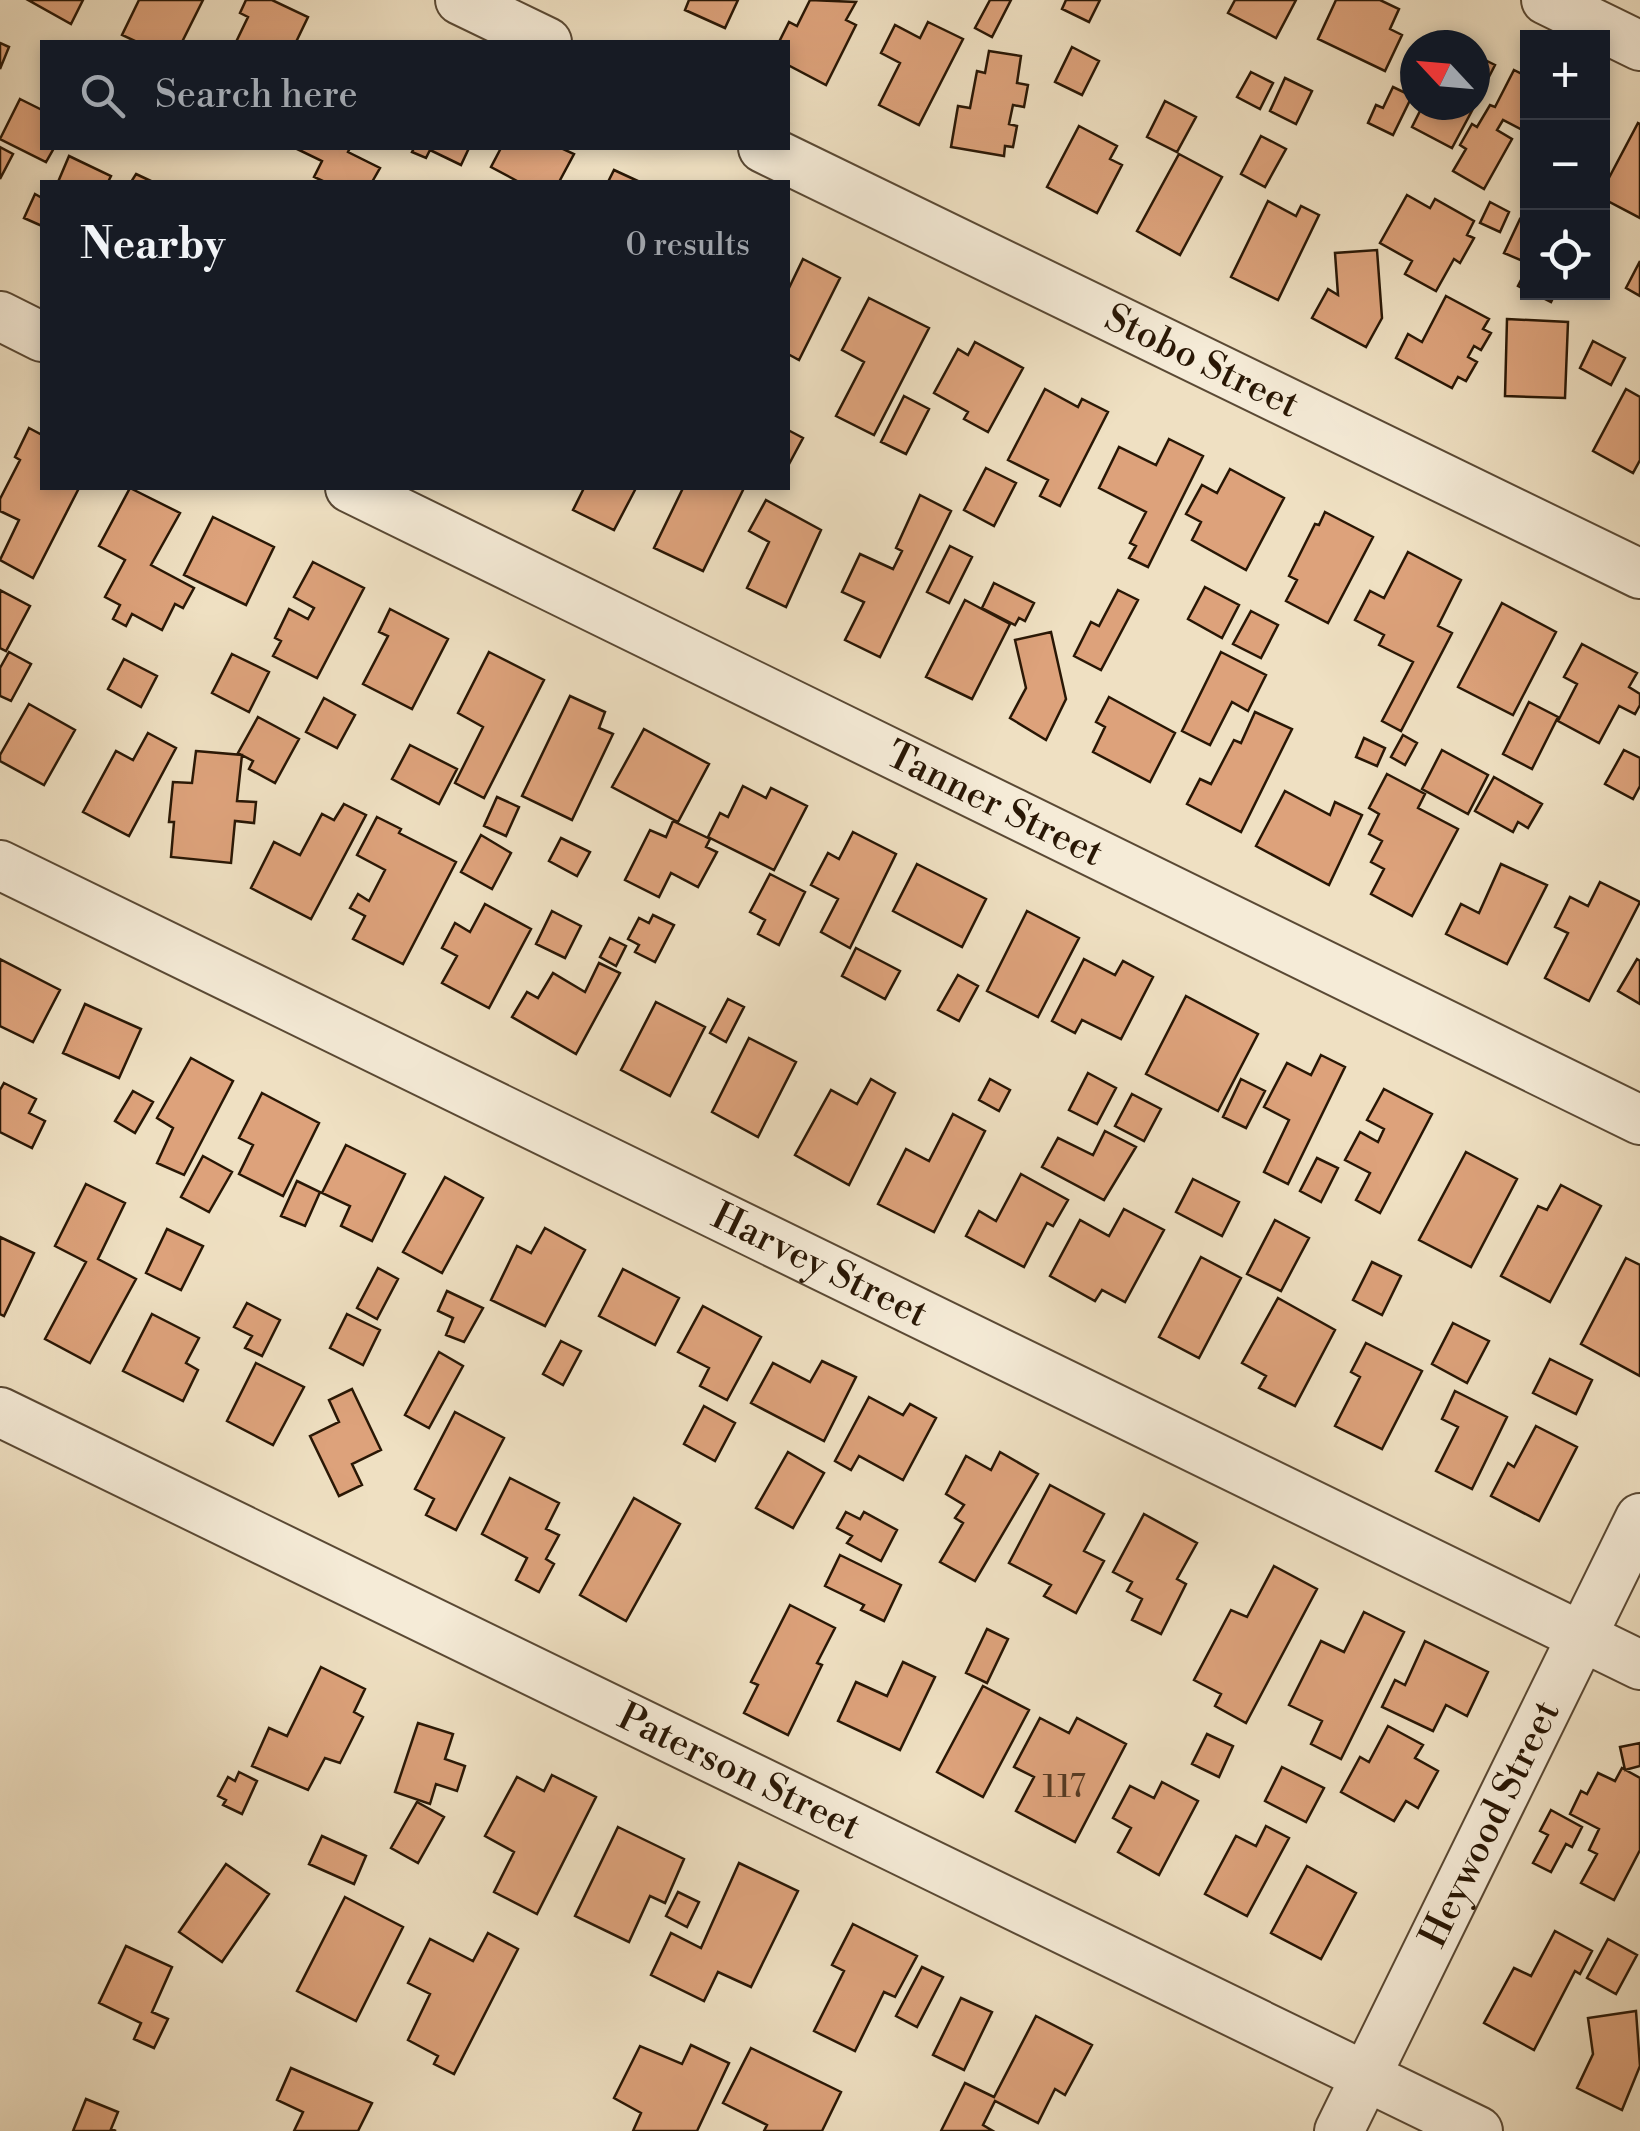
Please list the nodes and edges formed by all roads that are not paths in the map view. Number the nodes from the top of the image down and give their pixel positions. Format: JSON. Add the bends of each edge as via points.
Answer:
{"nodes":[{"id":1,"x":460,"y":0,"type":"edge"},
{"id":2,"x":1546,"y":0,"type":"edge"},
{"id":3,"x":544,"y":40,"type":"edge"},
{"id":4,"x":1640,"y":46,"type":"edge"},
{"id":5,"x":767,"y":150,"type":"edge"},
{"id":6,"x":0,"y":316,"type":"edge"},
{"id":7,"x":40,"y":336,"type":"edge"},
{"id":8,"x":354,"y":490,"type":"edge"},
{"id":9,"x":1640,"y":574,"type":"edge"},
{"id":10,"x":0,"y":865,"type":"edge"},
{"id":11,"x":1640,"y":1120,"type":"edge"},
{"id":12,"x":0,"y":1412,"type":"edge"},
{"id":13,"x":1640,"y":1518,"type":"edge"},
{"id":14,"x":1582,"y":1636,"type":"junction"},
{"id":15,"x":1640,"y":1665,"type":"edge"},
{"id":16,"x":1364,"y":2077,"type":"junction"},
{"id":17,"x":1339,"y":2131,"type":"edge"},
{"id":18,"x":1478,"y":2131,"type":"edge"}],
"edges":[{"from":1,"to":3,"type":"street"},
{"from":2,"to":4,"type":"street"},
{"from":5,"to":9,"type":"street","name":"Stobo Street"},
{"from":6,"to":7,"type":"street"},
{"from":8,"to":11,"type":"street","name":"Tanner Street"},
{"from":10,"to":14,"type":"street","name":"Harvey Street"},
{"from":12,"to":16,"type":"street","name":"Paterson Street"},
{"from":13,"to":14,"type":"street","name":"Heywood Street"},
{"from":14,"to":15,"type":"street","name":"Harvey Street"},
{"from":14,"to":16,"type":"street","name":"Heywood Street"},
{"from":16,"to":17,"type":"street","name":"Heywood Street"},
{"from":16,"to":18,"type":"street","name":"Paterson Street"}]}
